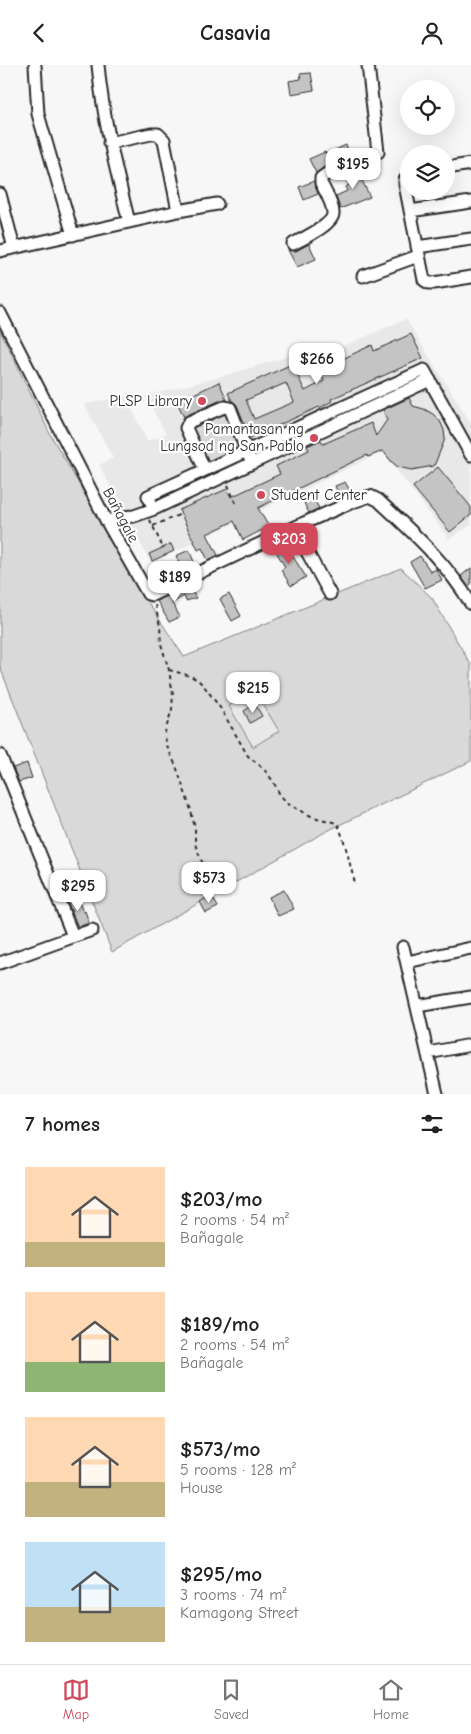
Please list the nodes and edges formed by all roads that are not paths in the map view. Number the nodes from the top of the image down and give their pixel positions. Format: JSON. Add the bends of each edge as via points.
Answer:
{"nodes":[{"id":1,"x":34,"y":65,"type":"edge"},
{"id":2,"x":98,"y":65,"type":"edge"},
{"id":3,"x":368,"y":65,"type":"edge"},
{"id":4,"x":110,"y":143,"type":"junction"},
{"id":5,"x":471,"y":164,"type":"edge"},
{"id":6,"x":455,"y":167,"type":"edge"},
{"id":7,"x":0,"y":194,"type":"edge"},
{"id":8,"x":408,"y":200,"type":"edge"},
{"id":9,"x":471,"y":202,"type":"edge"},
{"id":10,"x":216,"y":204,"type":"dead end"},
{"id":11,"x":178,"y":211,"type":"junction"},
{"id":12,"x":410,"y":211,"type":"junction"},
{"id":13,"x":129,"y":222,"type":"junction"},
{"id":14,"x":73,"y":235,"type":"junction"},
{"id":15,"x":471,"y":239,"type":"edge"},
{"id":16,"x":293,"y":244,"type":"dead end"},
{"id":17,"x":14,"y":248,"type":"junction"},
{"id":18,"x":0,"y":251,"type":"edge"},
{"id":19,"x":418,"y":251,"type":"junction"},
{"id":20,"x":363,"y":276,"type":"dead end"},
{"id":21,"x":471,"y":277,"type":"edge"},
{"id":22,"x":0,"y":313,"type":"edge"},
{"id":23,"x":353,"y":409,"type":"junction"},
{"id":24,"x":247,"y":451,"type":"junction"},
{"id":25,"x":471,"y":455,"type":"edge"},
{"id":26,"x":252,"y":463,"type":"junction"},
{"id":27,"x":205,"y":470,"type":"junction"},
{"id":28,"x":149,"y":511,"type":"junction"},
{"id":29,"x":107,"y":522,"type":"junction"},
{"id":30,"x":294,"y":528,"type":"junction"},
{"id":31,"x":330,"y":593,"type":"dead end"},
{"id":32,"x":471,"y":604,"type":"edge"},
{"id":33,"x":0,"y":755,"type":"edge"},
{"id":34,"x":92,"y":929,"type":"dead end"},
{"id":35,"x":73,"y":937,"type":"junction"},
{"id":36,"x":403,"y":947,"type":"dead end"},
{"id":37,"x":471,"y":948,"type":"edge"},
{"id":38,"x":407,"y":962,"type":"junction"},
{"id":39,"x":0,"y":963,"type":"edge"},
{"id":40,"x":471,"y":997,"type":"edge"},
{"id":41,"x":417,"y":1006,"type":"junction"},
{"id":42,"x":471,"y":1045,"type":"edge"},
{"id":43,"x":428,"y":1053,"type":"junction"},
{"id":44,"x":437,"y":1094,"type":"edge"}],
"edges":[{"from":1,"to":14,"type":"street","via":[[38,114]]},
{"from":2,"to":4,"type":"street"},
{"from":3,"to":16,"type":"street","via":[[378,152],[335,168],[321,178],[334,212],[333,218]]},
{"from":4,"to":11,"type":"street","via":[[151,134],[164,140]]},
{"from":4,"to":13,"type":"street"},
{"from":5,"to":6,"type":"street"},
{"from":7,"to":17,"type":"street"},
{"from":8,"to":12,"type":"street"},
{"from":9,"to":12,"type":"street"},
{"from":10,"to":11,"type":"street"},
{"from":11,"to":13,"type":"street"},
{"from":12,"to":19,"type":"street"},
{"from":13,"to":14,"type":"street"},
{"from":14,"to":17,"type":"street"},
{"from":15,"to":19,"type":"street"},
{"from":17,"to":18,"type":"street"},
{"from":19,"to":20,"type":"street"},
{"from":19,"to":21,"type":"street","via":[[424,280],[429,283]]},
{"from":22,"to":29,"type":"street","name":"Bañagale"},
{"from":23,"to":24,"type":"street"},
{"from":23,"to":25,"type":"street","via":[[430,380]]},
{"from":23,"to":26,"type":"street"},
{"from":24,"to":26,"type":"street"},
{"from":24,"to":27,"type":"street"},
{"from":24,"to":27,"type":"street","via":[[230,408],[224,407],[189,422],[186,428]]},
{"from":26,"to":28,"type":"street"},
{"from":27,"to":28,"type":"street","via":[[148,496]]},
{"from":28,"to":29,"type":"street"},
{"from":29,"to":30,"type":"street","name":"Bañagale","via":[[146,591],[152,595]]},
{"from":30,"to":31,"type":"street"},
{"from":30,"to":32,"type":"street","via":[[370,496],[433,551]]},
{"from":33,"to":35,"type":"street"},
{"from":34,"to":35,"type":"street"},
{"from":35,"to":39,"type":"street"},
{"from":36,"to":38,"type":"street"},
{"from":37,"to":38,"type":"street"},
{"from":38,"to":41,"type":"street"},
{"from":40,"to":41,"type":"street"},
{"from":41,"to":43,"type":"street"},
{"from":42,"to":43,"type":"street"},
{"from":43,"to":44,"type":"street"}]}
